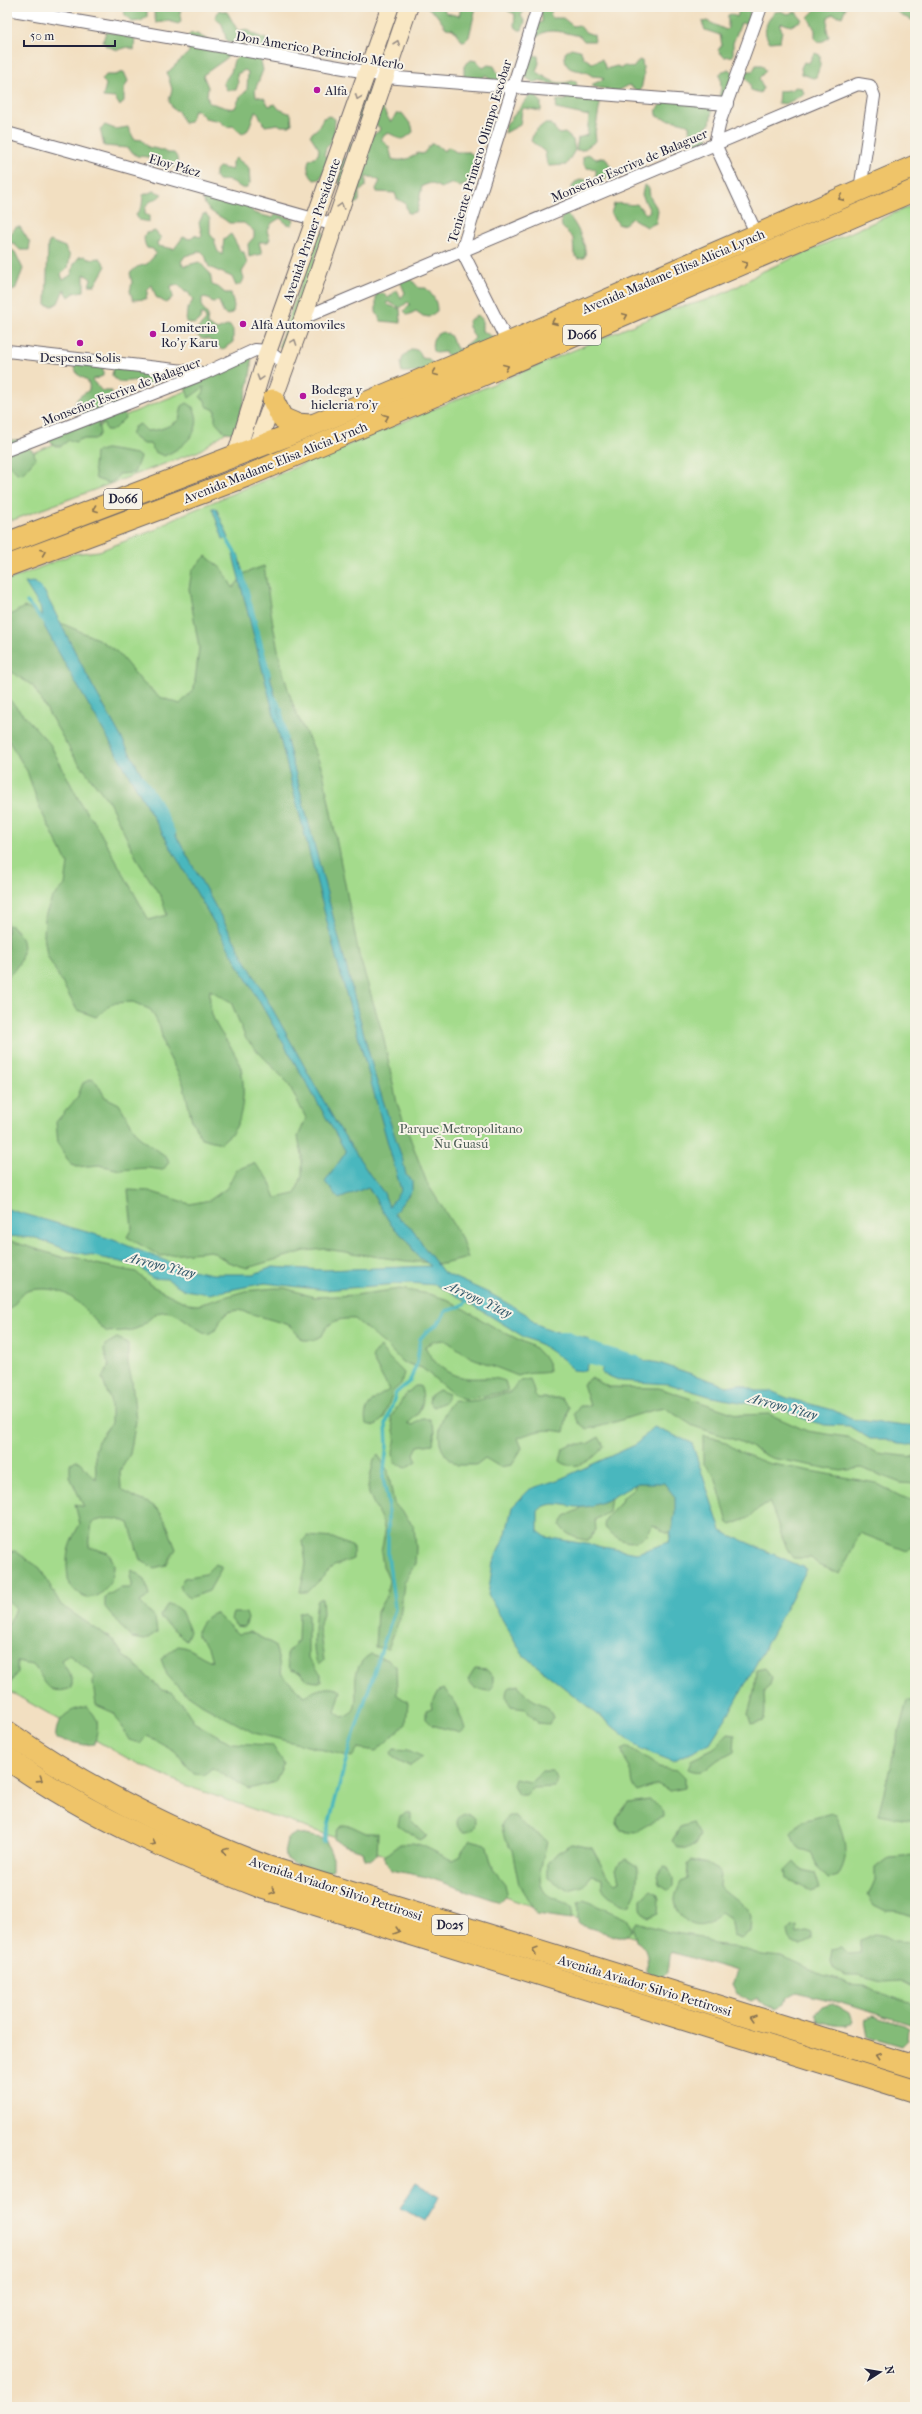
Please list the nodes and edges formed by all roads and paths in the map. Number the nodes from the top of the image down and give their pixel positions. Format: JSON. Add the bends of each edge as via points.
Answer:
{"nodes":[{"id":1,"x":390,"y":7,"type":"edge"},
{"id":2,"x":409,"y":7,"type":"edge"},
{"id":3,"x":538,"y":7,"type":"edge"},
{"id":4,"x":762,"y":7,"type":"edge"},
{"id":5,"x":7,"y":9,"type":"edge"},
{"id":6,"x":367,"y":72,"type":"junction"},
{"id":7,"x":385,"y":77,"type":"junction"},
{"id":8,"x":512,"y":86,"type":"junction"},
{"id":9,"x":727,"y":104,"type":"junction"},
{"id":10,"x":7,"y":133,"type":"edge"},
{"id":11,"x":715,"y":144,"type":"junction"},
{"id":12,"x":915,"y":166,"type":"edge"},
{"id":13,"x":860,"y":190,"type":"junction"},
{"id":14,"x":915,"y":190,"type":"edge"},
{"id":15,"x":314,"y":219,"type":"junction"},
{"id":16,"x":335,"y":225,"type":"junction"},
{"id":17,"x":757,"y":235,"type":"junction"},
{"id":18,"x":462,"y":251,"type":"junction"},
{"id":19,"x":303,"y":318,"type":"junction"},
{"id":20,"x":508,"y":343,"type":"junction"},
{"id":21,"x":7,"y":351,"type":"edge"},
{"id":22,"x":268,"y":351,"type":"junction"},
{"id":23,"x":286,"y":365,"type":"junction"},
{"id":24,"x":203,"y":374,"type":"junction"},
{"id":25,"x":273,"y":400,"type":"junction"},
{"id":26,"x":311,"y":425,"type":"junction"},
{"id":27,"x":256,"y":448,"type":"junction"},
{"id":28,"x":7,"y":450,"type":"edge"},
{"id":29,"x":236,"y":455,"type":"junction"},
{"id":30,"x":154,"y":510,"type":"junction"},
{"id":31,"x":8,"y":541,"type":"edge"},
{"id":32,"x":7,"y":566,"type":"edge"},
{"id":33,"x":7,"y":1732,"type":"edge"},
{"id":34,"x":7,"y":1758,"type":"edge"},
{"id":35,"x":915,"y":2067,"type":"edge"},
{"id":36,"x":915,"y":2091,"type":"edge"}],
"edges":[{"from":1,"to":6,"type":"main road","name":"Avenida Primer Presidente"},
{"from":7,"to":2,"type":"main road","name":"Avenida Primer Presidente","one_way":true},
{"from":3,"to":8,"type":"street","name":"Teniente Primero Olimpo Escobar"},
{"from":4,"to":9,"type":"street"},
{"from":5,"to":6,"type":"street","name":"Don Americo Perinciolo Merlo"},
{"from":6,"to":7,"type":"street","name":"Don Americo Perinciolo Merlo"},
{"from":6,"to":15,"type":"main road","name":"Avenida Primer Presidente","one_way":true},
{"from":7,"to":8,"type":"street","name":"Don Americo Perinciolo Merlo"},
{"from":16,"to":7,"type":"main road","name":"Avenida Primer Presidente","one_way":true},
{"from":8,"to":9,"type":"street","name":"Don Americo Perinciolo Merlo"},
{"from":8,"to":18,"type":"street","name":"Teniente Primero Olimpo Escobar"},
{"from":9,"to":11,"type":"street"},
{"from":10,"to":15,"type":"street","name":"Eloy Páez"},
{"from":11,"to":13,"type":"street","name":"Monseñor Escriva de Balaguer","via":[[858,84],[870,86],[874,96]]},
{"from":11,"to":17,"type":"street"},
{"from":11,"to":18,"type":"street","name":"Monseñor Escriva de Balaguer"},
{"from":12,"to":13,"type":"highway","name":"Avenida Madame Elisa Alicia Lynch","number":"D066"},
{"from":13,"to":17,"type":"highway","name":"Avenida Madame Elisa Alicia Lynch","number":"D066","one_way":true},
{"from":30,"to":14,"type":"highway","name":"Avenida Madame Elisa Alicia Lynch","number":"D066","one_way":true,"via":[[247,476]]},
{"from":15,"to":16,"type":"street","name":"Eloy Páez"},
{"from":15,"to":22,"type":"main road","name":"Avenida Primer Presidente"},
{"from":16,"to":19,"type":"main road","name":"Avenida Primer Presidente"},
{"from":17,"to":20,"type":"highway","name":"Avenida Madame Elisa Alicia Lynch","number":"D066","one_way":true},
{"from":18,"to":19,"type":"street","name":"Monseñor Escriva de Balaguer"},
{"from":18,"to":20,"type":"street","name":"Teniente Primero Olimpo Escobar"},
{"from":23,"to":19,"type":"main road","name":"Avenida Primer Presidente","one_way":true},
{"from":20,"to":26,"type":"highway","name":"Avenida Madame Elisa Alicia Lynch","number":"D066","one_way":true},
{"from":21,"to":24,"type":"street"},
{"from":22,"to":23,"type":"street"},
{"from":22,"to":24,"type":"street","name":"Monseñor Escriva de Balaguer","via":[[255,350]]},
{"from":22,"to":29,"type":"main road","name":"Avenida Primer Presidente","one_way":true},
{"from":23,"to":25,"type":"main road","name":"Avenida Primer Presidente"},
{"from":24,"to":28,"type":"street","name":"Monseñor Escriva de Balaguer"},
{"from":25,"to":26,"type":"highway","via":[[282,418],[296,424]]},
{"from":25,"to":27,"type":"main road","name":"Avenida Primer Presidente"},
{"from":26,"to":27,"type":"highway","name":"Avenida Madame Elisa Alicia Lynch","number":"D066"},
{"from":27,"to":29,"type":"highway","name":"Avenida Madame Elisa Alicia Lynch","number":"D066"},
{"from":27,"to":30,"type":"highway","via":[[249,465],[173,494]]},
{"from":29,"to":31,"type":"highway","name":"Avenida Madame Elisa Alicia Lynch","number":"D066","one_way":true},
{"from":32,"to":30,"type":"highway","name":"Avenida Madame Elisa Alicia Lynch","number":"D066","one_way":true},
{"from":35,"to":33,"type":"highway","name":"Avenida Aviador Silvio Pettirossi","number":"D025","one_way":true,"via":[[267,1867],[203,1842],[133,1809],[60,1767]]},
{"from":34,"to":36,"type":"highway","name":"Avenida Aviador Silvio Pettirossi","number":"D025","one_way":true,"via":[[124,1829],[166,1850],[264,1888]]}]}
